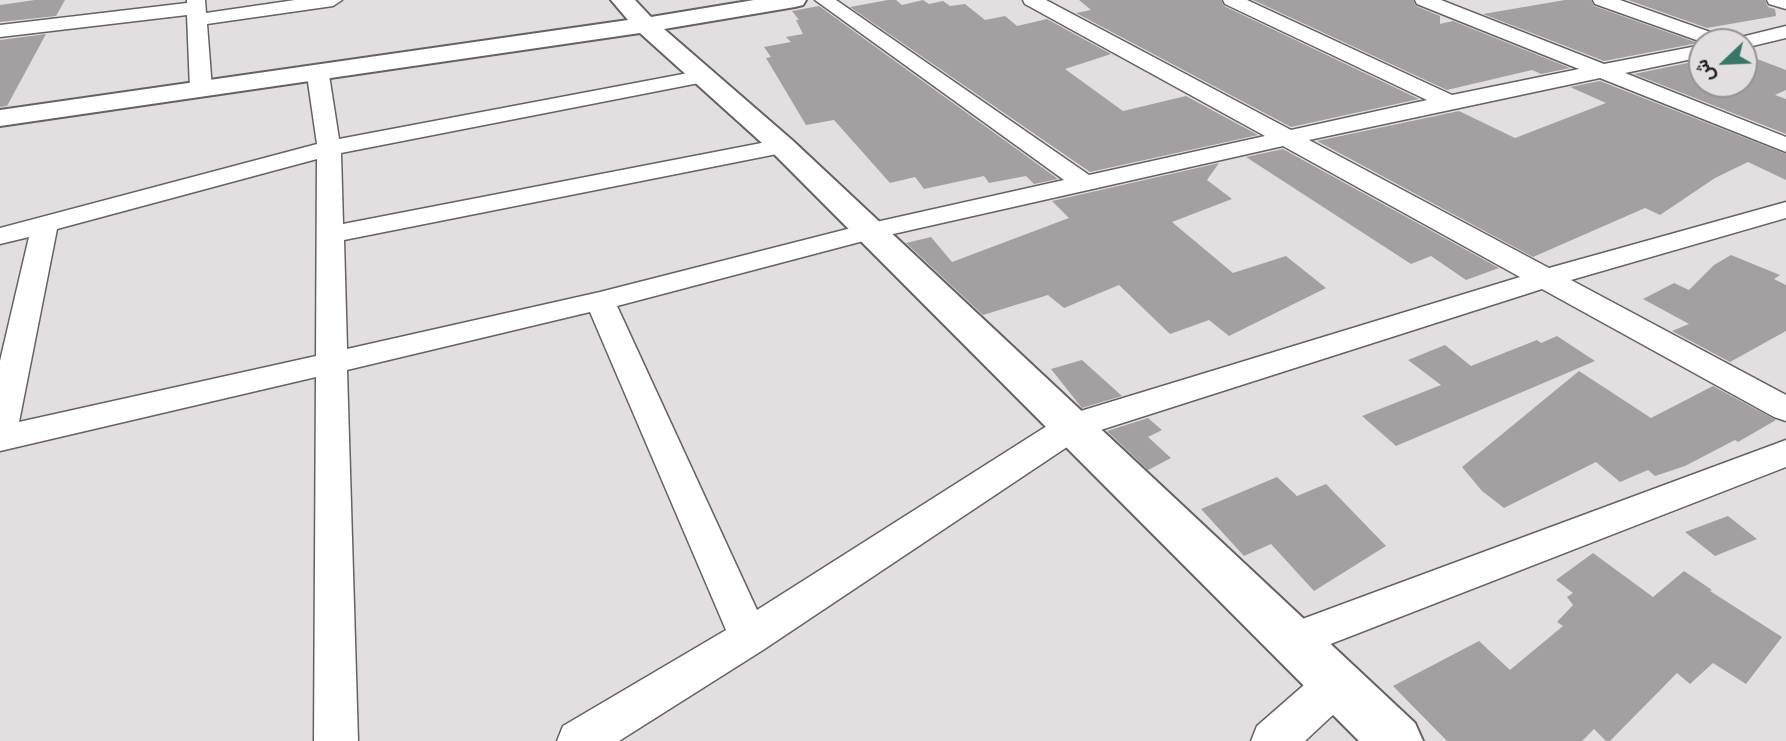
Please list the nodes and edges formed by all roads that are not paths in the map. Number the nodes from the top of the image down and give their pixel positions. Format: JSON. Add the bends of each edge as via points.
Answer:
{"nodes":[{"id":1,"x":333,"y":0,"type":"edge"},
{"id":2,"x":795,"y":0,"type":"edge"},
{"id":3,"x":824,"y":0,"type":"edge"},
{"id":4,"x":1032,"y":0,"type":"edge"},
{"id":5,"x":1232,"y":0,"type":"edge"},
{"id":6,"x":1424,"y":0,"type":"edge"},
{"id":7,"x":1602,"y":0,"type":"edge"},
{"id":8,"x":1776,"y":0,"type":"edge"},
{"id":9,"x":1786,"y":3,"type":"edge"},
{"id":10,"x":197,"y":9,"type":"edge"},
{"id":11,"x":634,"y":13,"type":"edge"},
{"id":12,"x":0,"y":31,"type":"edge"},
{"id":13,"x":1688,"y":31,"type":"edge"},
{"id":14,"x":1786,"y":32,"type":"edge"},
{"id":15,"x":1758,"y":39,"type":"edge"},
{"id":16,"x":1688,"y":54,"type":"edge"},
{"id":17,"x":1597,"y":71,"type":"junction"},
{"id":18,"x":318,"y":75,"type":"junction"},
{"id":19,"x":704,"y":76,"type":"junction"},
{"id":20,"x":201,"y":89,"type":"junction"},
{"id":21,"x":1449,"y":102,"type":"junction"},
{"id":22,"x":0,"y":118,"type":"edge"},
{"id":23,"x":1287,"y":138,"type":"junction"},
{"id":24,"x":1786,"y":145,"type":"edge"},
{"id":25,"x":782,"y":146,"type":"junction"},
{"id":26,"x":329,"y":148,"type":"junction"},
{"id":27,"x":1084,"y":183,"type":"junction"},
{"id":28,"x":1786,"y":210,"type":"edge"},
{"id":29,"x":45,"y":223,"type":"junction"},
{"id":30,"x":867,"y":232,"type":"junction"},
{"id":31,"x":329,"y":235,"type":"junction"},
{"id":32,"x":0,"y":236,"type":"edge"},
{"id":33,"x":1544,"y":279,"type":"junction"},
{"id":34,"x":600,"y":301,"type":"junction"},
{"id":35,"x":333,"y":362,"type":"junction"},
{"id":36,"x":1786,"y":410,"type":"edge"},
{"id":37,"x":1073,"y":426,"type":"junction"},
{"id":38,"x":0,"y":437,"type":"edge"},
{"id":39,"x":1786,"y":453,"type":"edge"},
{"id":40,"x":749,"y":638,"type":"junction"},
{"id":41,"x":1292,"y":641,"type":"junction"},
{"id":42,"x":1335,"y":685,"type":"junction"},
{"id":43,"x":336,"y":741,"type":"edge"},
{"id":44,"x":579,"y":741,"type":"edge"},
{"id":45,"x":1273,"y":741,"type":"edge"},
{"id":46,"x":1396,"y":741,"type":"edge"}],
"edges":[{"from":1,"to":10,"type":"street"},
{"from":2,"to":11,"type":"street"},
{"from":3,"to":27,"type":"street"},
{"from":4,"to":23,"type":"street"},
{"from":5,"to":21,"type":"street"},
{"from":6,"to":17,"type":"street"},
{"from":7,"to":13,"type":"street"},
{"from":8,"to":9,"type":"street"},
{"from":10,"to":12,"type":"street"},
{"from":10,"to":20,"type":"street"},
{"from":11,"to":18,"type":"street"},
{"from":11,"to":19,"type":"street"},
{"from":14,"to":15,"type":"street"},
{"from":16,"to":17,"type":"street"},
{"from":17,"to":21,"type":"street"},
{"from":17,"to":24,"type":"street"},
{"from":18,"to":20,"type":"street"},
{"from":18,"to":26,"type":"street"},
{"from":19,"to":25,"type":"street"},
{"from":19,"to":26,"type":"street"},
{"from":20,"to":22,"type":"street"},
{"from":21,"to":23,"type":"street"},
{"from":23,"to":27,"type":"street"},
{"from":23,"to":33,"type":"street"},
{"from":25,"to":30,"type":"street"},
{"from":25,"to":31,"type":"street"},
{"from":26,"to":29,"type":"street"},
{"from":26,"to":31,"type":"street"},
{"from":27,"to":30,"type":"street"},
{"from":28,"to":33,"type":"street"},
{"from":29,"to":32,"type":"street"},
{"from":29,"to":38,"type":"street"},
{"from":30,"to":34,"type":"street"},
{"from":30,"to":37,"type":"street"},
{"from":31,"to":35,"type":"street"},
{"from":33,"to":36,"type":"street"},
{"from":33,"to":37,"type":"street"},
{"from":34,"to":35,"type":"street"},
{"from":34,"to":40,"type":"street"},
{"from":35,"to":38,"type":"street"},
{"from":35,"to":43,"type":"street"},
{"from":37,"to":40,"type":"street"},
{"from":37,"to":41,"type":"street"},
{"from":39,"to":41,"type":"street"},
{"from":40,"to":44,"type":"street"},
{"from":41,"to":42,"type":"street"},
{"from":42,"to":45,"type":"street"},
{"from":42,"to":46,"type":"street"}]}
